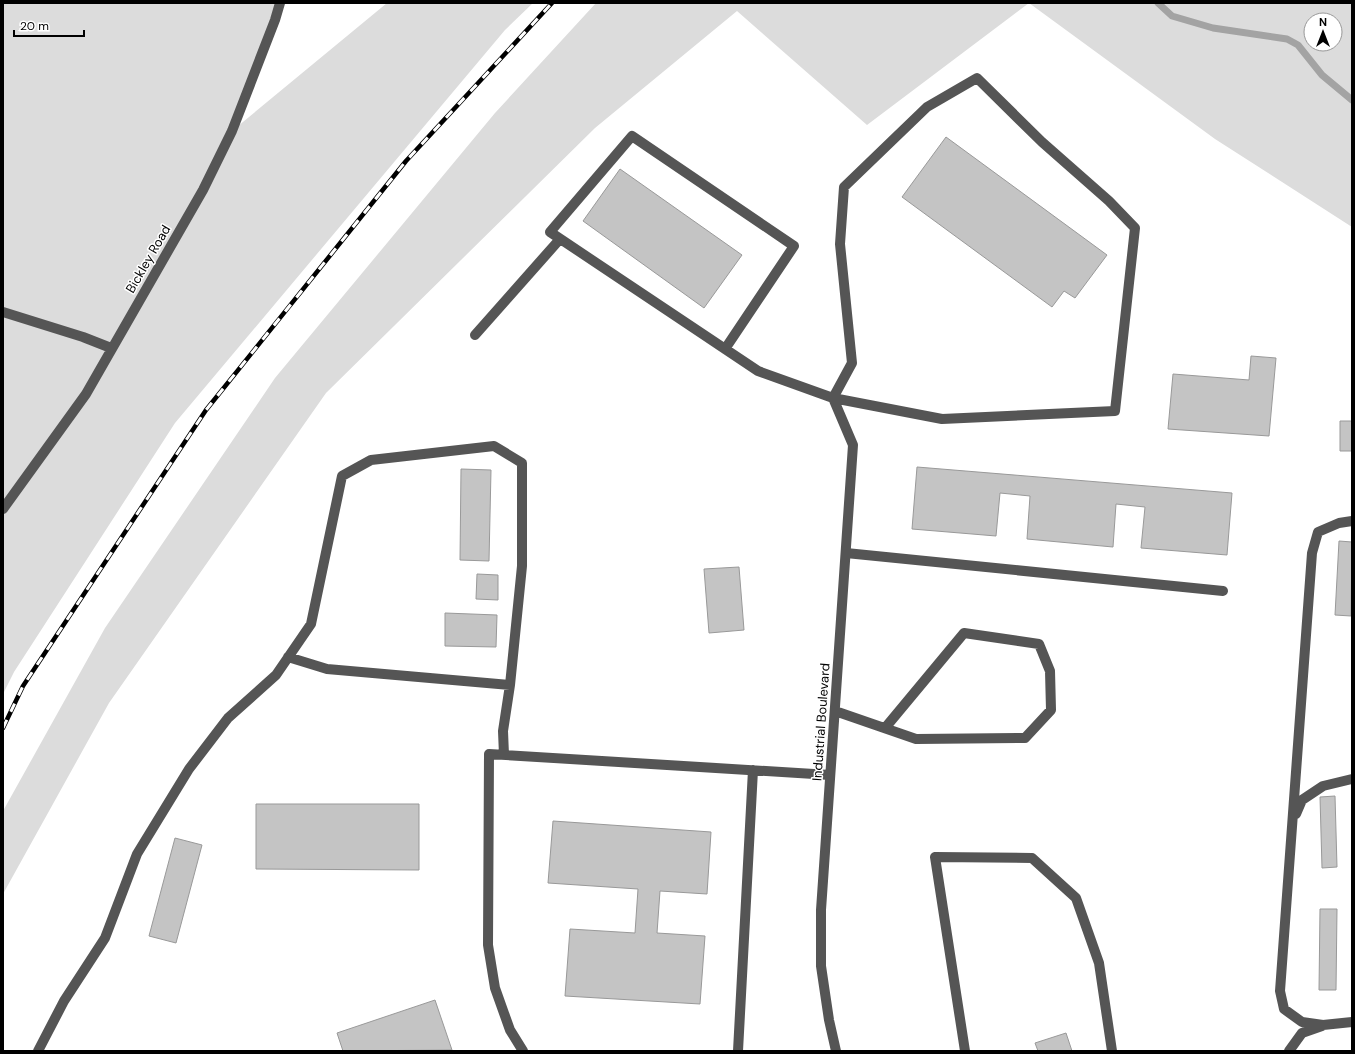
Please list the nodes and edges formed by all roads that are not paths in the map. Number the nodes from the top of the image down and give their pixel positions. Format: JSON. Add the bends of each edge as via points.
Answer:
{"nodes":[{"id":1,"x":280,"y":3,"type":"edge"},
{"id":2,"x":560,"y":239,"type":"junction"},
{"id":3,"x":3,"y":312,"type":"edge"},
{"id":4,"x":475,"y":335,"type":"dead end"},
{"id":5,"x":111,"y":348,"type":"junction"},
{"id":6,"x":725,"y":348,"type":"junction"},
{"id":7,"x":833,"y":398,"type":"junction"},
{"id":8,"x":3,"y":509,"type":"edge"},
{"id":9,"x":1352,"y":521,"type":"edge"},
{"id":10,"x":846,"y":553,"type":"junction"},
{"id":11,"x":1223,"y":591,"type":"dead end"},
{"id":12,"x":288,"y":657,"type":"junction"},
{"id":13,"x":510,"y":685,"type":"junction"},
{"id":14,"x":834,"y":711,"type":"junction"},
{"id":15,"x":885,"y":728,"type":"junction"},
{"id":16,"x":504,"y":755,"type":"junction"},
{"id":17,"x":753,"y":770,"type":"junction"},
{"id":18,"x":830,"y":775,"type":"junction"},
{"id":19,"x":1352,"y":779,"type":"edge"},
{"id":20,"x":1292,"y":823,"type":"junction"},
{"id":21,"x":1352,"y":1022,"type":"edge"},
{"id":22,"x":1324,"y":1025,"type":"junction"},
{"id":23,"x":38,"y":1051,"type":"edge"},
{"id":24,"x":523,"y":1051,"type":"edge"},
{"id":25,"x":738,"y":1051,"type":"edge"},
{"id":26,"x":836,"y":1051,"type":"edge"},
{"id":27,"x":965,"y":1051,"type":"edge"},
{"id":28,"x":1112,"y":1051,"type":"edge"},
{"id":29,"x":1289,"y":1051,"type":"edge"}],
"edges":[{"from":1,"to":5,"type":"street","name":"Bickley Road","via":[[232,131],[203,190]]},
{"from":2,"to":4,"type":"street"},
{"from":2,"to":6,"type":"street"},
{"from":2,"to":6,"type":"street","via":[[550,232],[632,136],[794,246]]},
{"from":3,"to":5,"type":"street"},
{"from":5,"to":8,"type":"street","name":"Bickley Road","via":[[86,394]]},
{"from":6,"to":7,"type":"street","via":[[758,371]]},
{"from":7,"to":7,"type":"street","via":[[942,419],[1115,412],[1135,228],[977,78],[927,107],[844,187],[840,244],[852,362]]},
{"from":7,"to":10,"type":"street","name":"Industrial Boulevard","via":[[853,445]]},
{"from":9,"to":20,"type":"street","via":[[1339,523],[1318,532],[1312,553]]},
{"from":10,"to":11,"type":"street"},
{"from":10,"to":14,"type":"street","name":"Industrial Boulevard"},
{"from":12,"to":13,"type":"street","via":[[327,669]]},
{"from":12,"to":13,"type":"street","via":[[311,624],[342,476],[371,460],[494,446],[522,463],[522,566]]},
{"from":12,"to":23,"type":"street","via":[[276,675],[228,718],[189,769],[137,854],[105,938],[64,1001]]},
{"from":13,"to":16,"type":"street","via":[[503,730]]},
{"from":14,"to":15,"type":"street"},
{"from":14,"to":18,"type":"street","name":"Industrial Boulevard"},
{"from":15,"to":15,"type":"street","via":[[916,739],[1025,738],[1051,710],[1050,672],[1039,644],[964,633]]},
{"from":16,"to":17,"type":"street"},
{"from":16,"to":24,"type":"street","via":[[489,754],[488,945],[494,988],[510,1030]]},
{"from":17,"to":18,"type":"street"},
{"from":17,"to":25,"type":"street"},
{"from":18,"to":26,"type":"street","name":"Industrial Boulevard","via":[[821,910],[821,966]]},
{"from":19,"to":20,"type":"street","via":[[1323,786],[1302,800]]},
{"from":20,"to":22,"type":"street","via":[[1280,990],[1284,1009],[1302,1022]]},
{"from":21,"to":22,"type":"street"},
{"from":22,"to":29,"type":"street","via":[[1302,1033]]},
{"from":27,"to":28,"type":"street","via":[[935,857],[1032,858],[1076,898],[1099,963]]}]}
